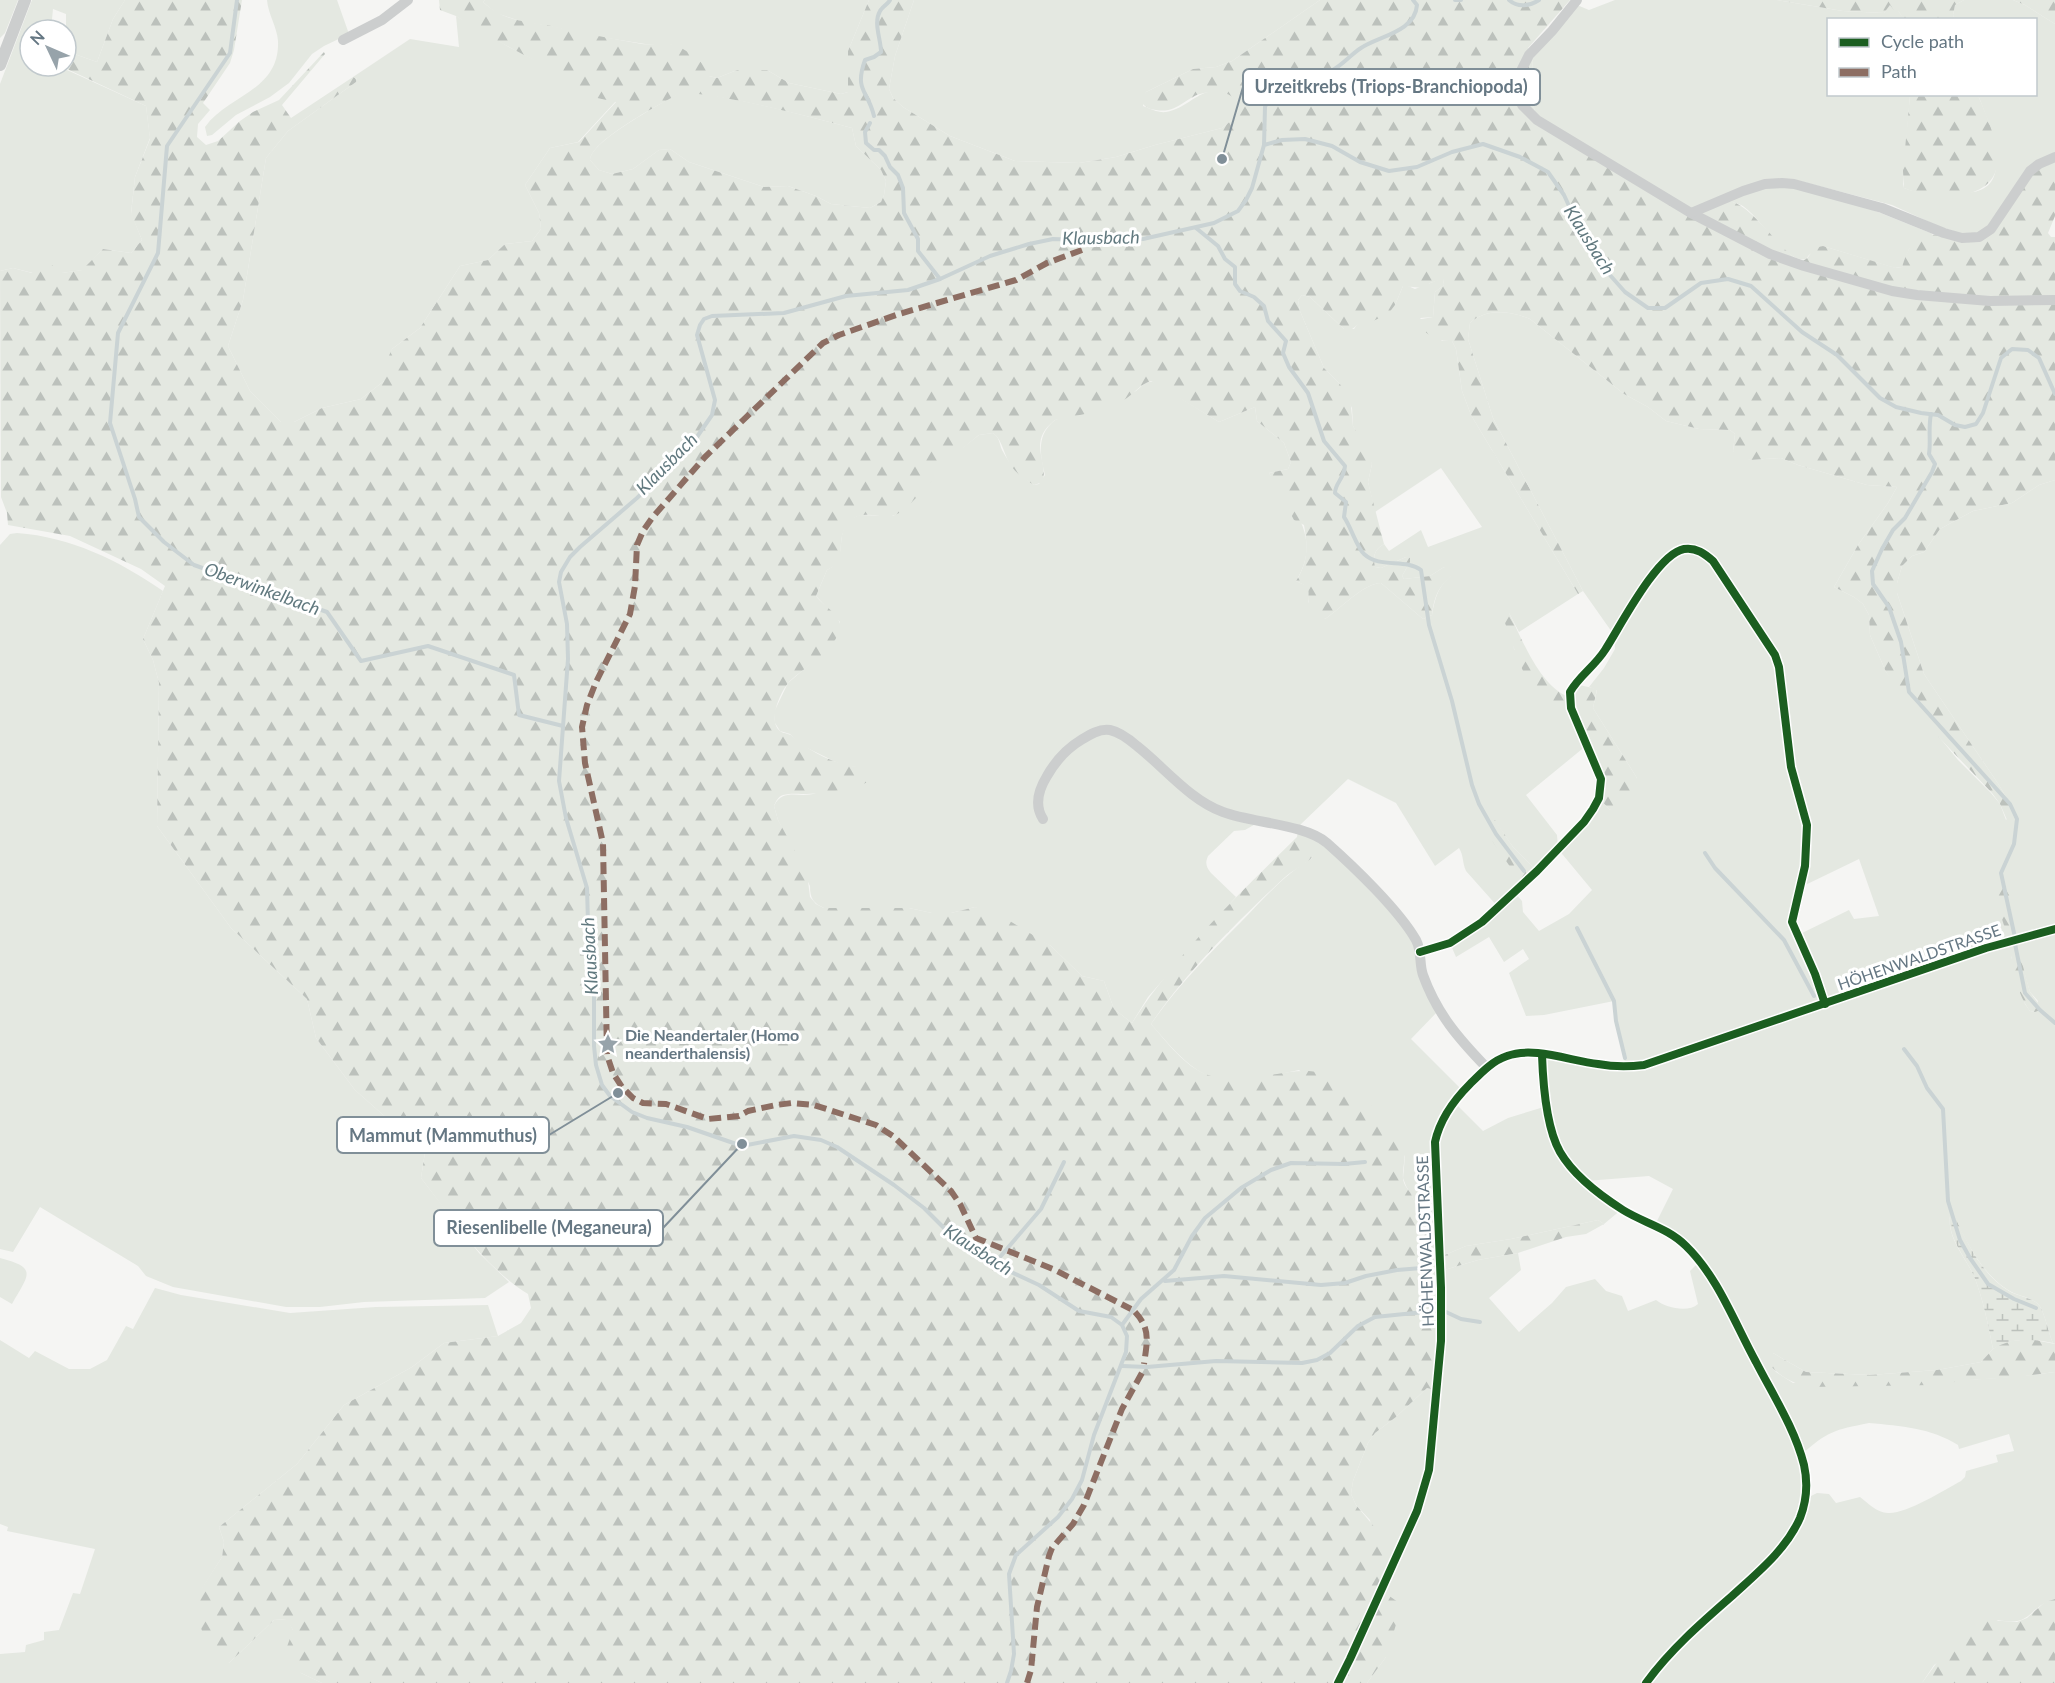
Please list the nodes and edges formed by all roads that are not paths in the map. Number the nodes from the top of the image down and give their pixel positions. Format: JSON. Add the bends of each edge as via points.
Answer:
{"nodes":[{"id":1,"x":25,"y":0,"type":"edge"},
{"id":2,"x":408,"y":0,"type":"edge"},
{"id":3,"x":1577,"y":0,"type":"edge"},
{"id":4,"x":343,"y":40,"type":"dead end"},
{"id":5,"x":1,"y":60,"type":"edge"},
{"id":6,"x":2055,"y":157,"type":"edge"},
{"id":7,"x":1691,"y":213,"type":"junction"},
{"id":8,"x":2055,"y":300,"type":"edge"},
{"id":9,"x":1043,"y":819,"type":"dead end"},
{"id":10,"x":2055,"y":929,"type":"edge"},
{"id":11,"x":1420,"y":951,"type":"junction"},
{"id":12,"x":1825,"y":1004,"type":"junction"},
{"id":13,"x":1542,"y":1055,"type":"junction"},
{"id":14,"x":1487,"y":1068,"type":"junction"},
{"id":15,"x":1338,"y":1683,"type":"edge"},
{"id":16,"x":1646,"y":1683,"type":"edge"}],
"edges":[{"from":1,"to":5,"type":"street"},
{"from":2,"to":4,"type":"street","via":[[390,15]]},
{"from":3,"to":7,"type":"street","via":[[1523,63],[1519,80],[1521,105],[1538,120]]},
{"from":6,"to":7,"type":"street","via":[[2030,171],[1986,234],[1971,238],[1944,233],[1863,202],[1794,184],[1765,184]]},
{"from":7,"to":8,"type":"street","via":[[1770,254],[1892,291],[1990,301]]},
{"from":9,"to":11,"type":"street","via":[[1038,799],[1055,764],[1079,741],[1112,730],[1131,741],[1209,806],[1239,817],[1316,834],[1386,901],[1415,938]]},
{"from":10,"to":12,"type":"street","name":"HÖHENWALDSTRASSE","via":[[1975,951]]},
{"from":11,"to":12,"type":"street","via":[[1450,943],[1482,922],[1537,871],[1593,809],[1601,779],[1571,708],[1570,692],[1605,651],[1630,607],[1664,561],[1674,553],[1691,549],[1713,561],[1777,660],[1791,767],[1807,825],[1805,866],[1792,922]]},
{"from":11,"to":14,"type":"street","via":[[1424,976],[1445,1021]]},
{"from":12,"to":13,"type":"street","name":"HÖHENWALDSTRASSE","via":[[1644,1065],[1616,1066]]},
{"from":13,"to":14,"type":"street","name":"HÖHENWALDSTRASSE","via":[[1514,1054]]},
{"from":13,"to":16,"type":"street","via":[[1549,1114],[1568,1164],[1625,1211],[1676,1237],[1696,1257],[1717,1288],[1782,1412],[1801,1455],[1806,1478],[1800,1518],[1783,1545],[1683,1641]]},
{"from":14,"to":15,"type":"street","name":"HÖHENWALDSTRASSE","via":[[1450,1107],[1435,1142],[1441,1341],[1429,1470],[1417,1511]]}]}
